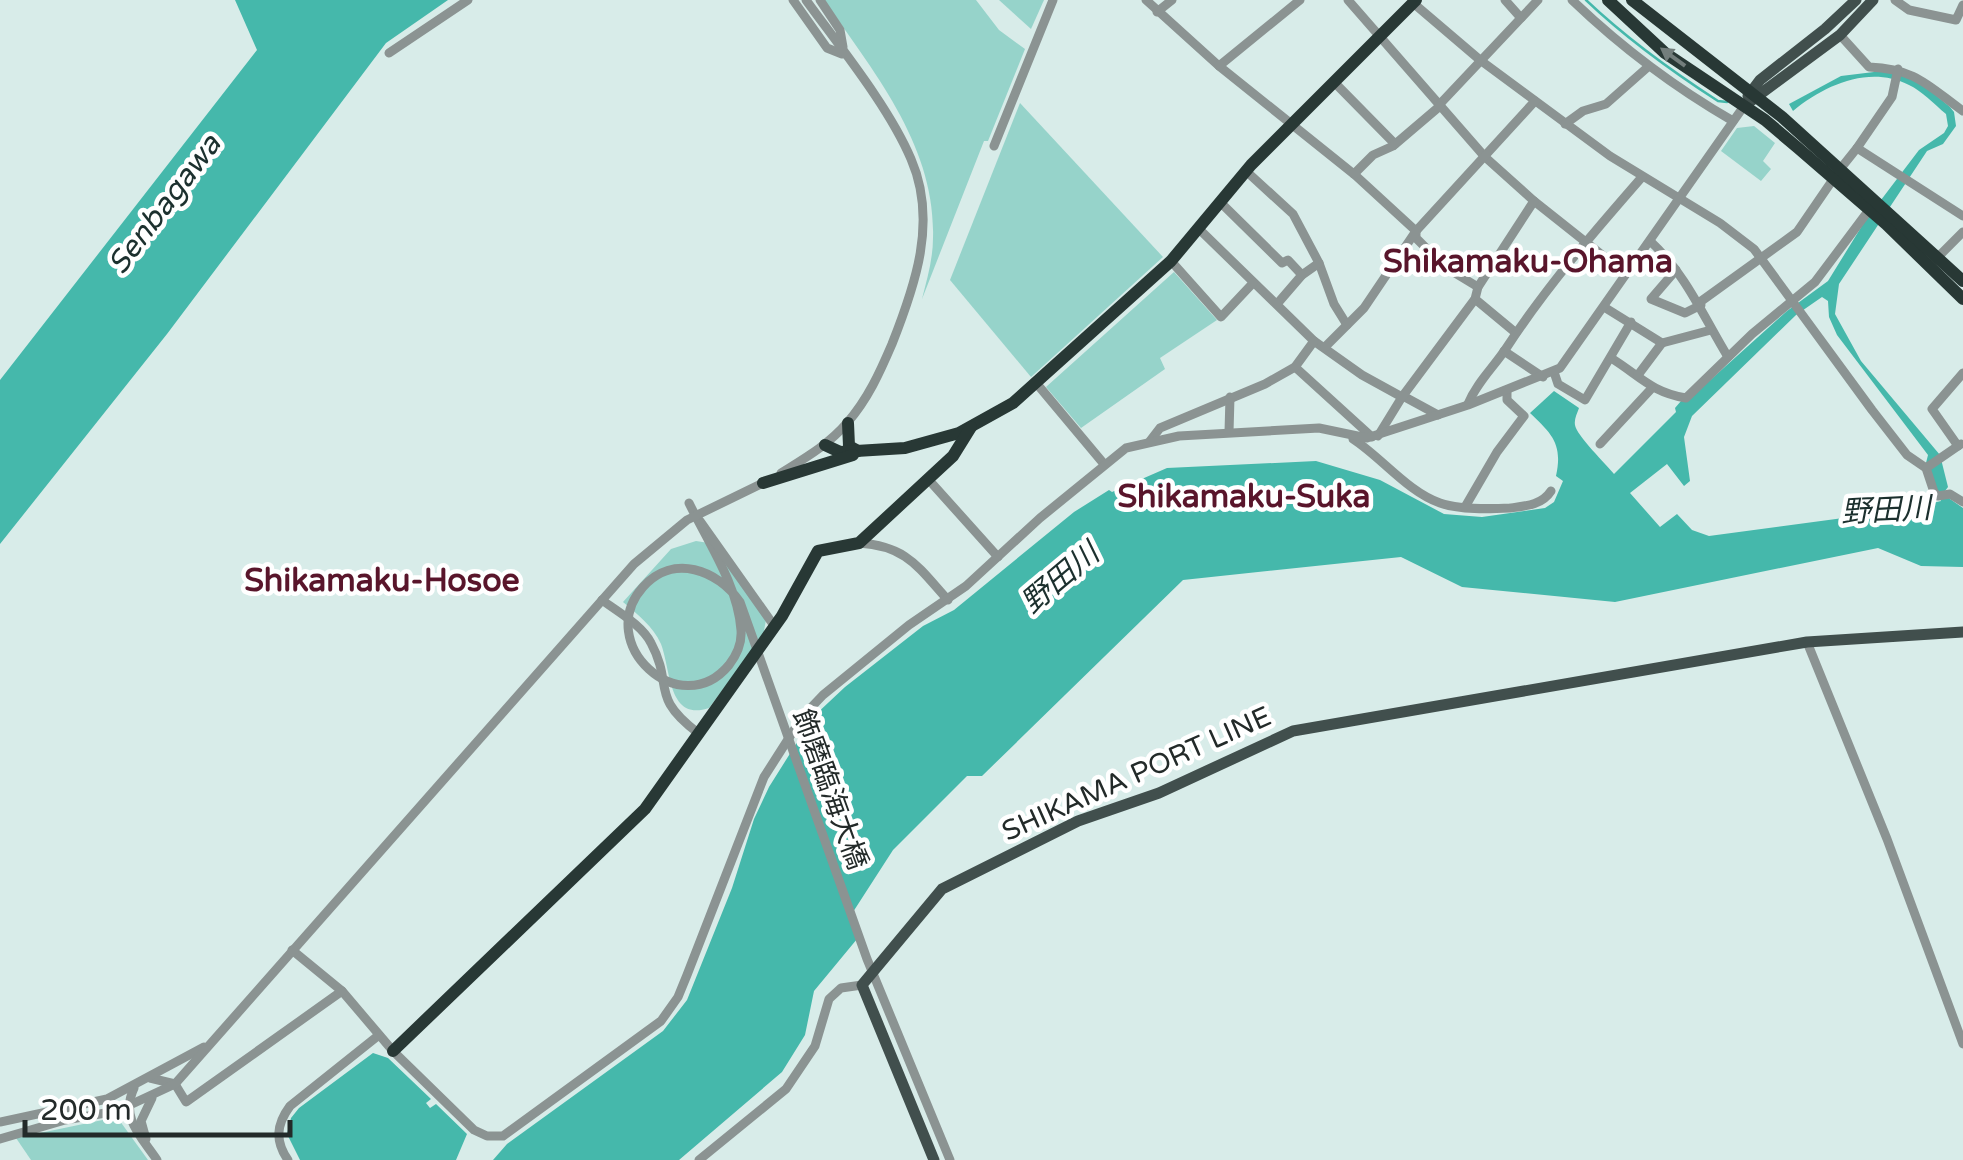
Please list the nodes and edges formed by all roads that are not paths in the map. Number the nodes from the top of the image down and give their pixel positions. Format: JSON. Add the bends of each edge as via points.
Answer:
{"nodes":[{"id":1,"x":468,"y":0,"type":"edge"},
{"id":2,"x":793,"y":0,"type":"edge"},
{"id":3,"x":806,"y":0,"type":"edge"},
{"id":4,"x":820,"y":0,"type":"edge"},
{"id":5,"x":1053,"y":0,"type":"edge"},
{"id":6,"x":1146,"y":0,"type":"edge"},
{"id":7,"x":1172,"y":0,"type":"edge"},
{"id":8,"x":1300,"y":0,"type":"edge"},
{"id":9,"x":1348,"y":0,"type":"edge"},
{"id":10,"x":1505,"y":0,"type":"edge"},
{"id":11,"x":1538,"y":0,"type":"edge"},
{"id":12,"x":1572,"y":0,"type":"edge"},
{"id":13,"x":1608,"y":0,"type":"edge"},
{"id":14,"x":1632,"y":0,"type":"edge"},
{"id":15,"x":1856,"y":0,"type":"edge"},
{"id":16,"x":1873,"y":0,"type":"edge"},
{"id":17,"x":1895,"y":0,"type":"edge"},
{"id":18,"x":1413,"y":1,"type":"edge"},
{"id":19,"x":1963,"y":5,"type":"edge"},
{"id":20,"x":1157,"y":12,"type":"junction"},
{"id":21,"x":1521,"y":18,"type":"junction"},
{"id":22,"x":1959,"y":22,"type":"edge"},
{"id":23,"x":1840,"y":35,"type":"junction"},
{"id":24,"x":1379,"y":37,"type":"junction"},
{"id":25,"x":389,"y":52,"type":"dead end"},
{"id":26,"x":845,"y":55,"type":"junction"},
{"id":27,"x":1480,"y":60,"type":"junction"},
{"id":28,"x":1219,"y":66,"type":"junction"},
{"id":29,"x":1648,"y":66,"type":"junction"},
{"id":30,"x":1898,"y":69,"type":"junction"},
{"id":31,"x":1334,"y":82,"type":"junction"},
{"id":32,"x":1750,"y":99,"type":"junction"},
{"id":33,"x":1535,"y":101,"type":"junction"},
{"id":34,"x":1440,"y":105,"type":"junction"},
{"id":35,"x":1963,"y":111,"type":"edge"},
{"id":36,"x":1733,"y":121,"type":"junction"},
{"id":37,"x":1292,"y":124,"type":"junction"},
{"id":38,"x":1566,"y":124,"type":"junction"},
{"id":39,"x":1395,"y":144,"type":"junction"},
{"id":40,"x":994,"y":146,"type":"dead end"},
{"id":41,"x":1858,"y":148,"type":"junction"},
{"id":42,"x":1486,"y":157,"type":"junction"},
{"id":43,"x":1246,"y":171,"type":"junction"},
{"id":44,"x":1354,"y":174,"type":"junction"},
{"id":45,"x":1838,"y":174,"type":"junction"},
{"id":46,"x":1642,"y":177,"type":"junction"},
{"id":47,"x":1679,"y":199,"type":"junction"},
{"id":48,"x":1534,"y":201,"type":"junction"},
{"id":49,"x":1220,"y":202,"type":"junction"},
{"id":50,"x":1872,"y":204,"type":"junction"},
{"id":51,"x":1963,"y":216,"type":"edge"},
{"id":52,"x":1199,"y":229,"type":"junction"},
{"id":53,"x":1416,"y":231,"type":"junction"},
{"id":54,"x":1963,"y":232,"type":"edge"},
{"id":55,"x":1650,"y":241,"type":"junction"},
{"id":56,"x":1584,"y":243,"type":"junction"},
{"id":57,"x":1762,"y":258,"type":"junction"},
{"id":58,"x":1171,"y":261,"type":"junction"},
{"id":59,"x":1934,"y":262,"type":"junction"},
{"id":60,"x":1319,"y":263,"type":"junction"},
{"id":61,"x":1676,"y":270,"type":"junction"},
{"id":62,"x":1626,"y":274,"type":"junction"},
{"id":63,"x":1302,"y":275,"type":"junction"},
{"id":64,"x":1963,"y":282,"type":"edge"},
{"id":65,"x":1253,"y":283,"type":"junction"},
{"id":66,"x":1478,"y":287,"type":"junction"},
{"id":67,"x":1475,"y":299,"type":"junction"},
{"id":68,"x":1963,"y":299,"type":"edge"},
{"id":69,"x":1793,"y":302,"type":"junction"},
{"id":70,"x":1276,"y":304,"type":"junction"},
{"id":71,"x":1700,"y":304,"type":"junction"},
{"id":72,"x":1604,"y":307,"type":"junction"},
{"id":73,"x":1631,"y":322,"type":"junction"},
{"id":74,"x":1348,"y":325,"type":"junction"},
{"id":75,"x":1712,"y":330,"type":"junction"},
{"id":76,"x":1516,"y":333,"type":"junction"},
{"id":77,"x":1314,"y":341,"type":"junction"},
{"id":78,"x":1662,"y":343,"type":"junction"},
{"id":79,"x":1325,"y":348,"type":"junction"},
{"id":80,"x":1504,"y":351,"type":"junction"},
{"id":81,"x":1728,"y":357,"type":"junction"},
{"id":82,"x":1611,"y":358,"type":"junction"},
{"id":83,"x":1295,"y":366,"type":"junction"},
{"id":84,"x":1554,"y":372,"type":"junction"},
{"id":85,"x":1963,"y":373,"type":"edge"},
{"id":86,"x":1638,"y":375,"type":"junction"},
{"id":87,"x":1543,"y":377,"type":"junction"},
{"id":88,"x":1037,"y":384,"type":"junction"},
{"id":89,"x":1652,"y":389,"type":"junction"},
{"id":90,"x":1507,"y":390,"type":"junction"},
{"id":91,"x":1670,"y":395,"type":"junction"},
{"id":92,"x":1230,"y":397,"type":"junction"},
{"id":93,"x":1403,"y":397,"type":"junction"},
{"id":94,"x":1468,"y":405,"type":"junction"},
{"id":95,"x":1671,"y":408,"type":"dead end"},
{"id":96,"x":1438,"y":415,"type":"junction"},
{"id":97,"x":848,"y":423,"type":"junction"},
{"id":98,"x":971,"y":427,"type":"junction"},
{"id":99,"x":1229,"y":432,"type":"junction"},
{"id":100,"x":1347,"y":435,"type":"junction"},
{"id":101,"x":1375,"y":437,"type":"junction"},
{"id":102,"x":1150,"y":441,"type":"junction"},
{"id":103,"x":826,"y":444,"type":"junction"},
{"id":104,"x":1600,"y":444,"type":"dead end"},
{"id":105,"x":1961,"y":444,"type":"edge"},
{"id":106,"x":860,"y":453,"type":"junction"},
{"id":107,"x":1104,"y":464,"type":"junction"},
{"id":108,"x":1926,"y":468,"type":"junction"},
{"id":109,"x":928,"y":479,"type":"junction"},
{"id":110,"x":763,"y":483,"type":"junction"},
{"id":111,"x":1551,"y":491,"type":"dead end"},
{"id":112,"x":1963,"y":502,"type":"edge"},
{"id":113,"x":689,"y":503,"type":"dead end"},
{"id":114,"x":1466,"y":507,"type":"junction"},
{"id":115,"x":695,"y":516,"type":"junction"},
{"id":116,"x":859,"y":543,"type":"junction"},
{"id":117,"x":998,"y":557,"type":"junction"},
{"id":118,"x":602,"y":600,"type":"junction"},
{"id":119,"x":948,"y":600,"type":"junction"},
{"id":120,"x":775,"y":627,"type":"junction"},
{"id":121,"x":1963,"y":632,"type":"edge"},
{"id":122,"x":1807,"y":642,"type":"junction"},
{"id":123,"x":698,"y":733,"type":"junction"},
{"id":124,"x":292,"y":950,"type":"junction"},
{"id":125,"x":862,"y":985,"type":"junction"},
{"id":126,"x":342,"y":991,"type":"junction"},
{"id":127,"x":379,"y":1036,"type":"junction"},
{"id":128,"x":1963,"y":1044,"type":"edge"},
{"id":129,"x":206,"y":1046,"type":"junction"},
{"id":130,"x":393,"y":1051,"type":"junction"},
{"id":131,"x":150,"y":1078,"type":"junction"},
{"id":132,"x":175,"y":1084,"type":"junction"},
{"id":133,"x":135,"y":1086,"type":"junction"},
{"id":134,"x":154,"y":1096,"type":"junction"},
{"id":135,"x":107,"y":1099,"type":"junction"},
{"id":136,"x":128,"y":1108,"type":"junction"},
{"id":137,"x":141,"y":1121,"type":"junction"},
{"id":138,"x":0,"y":1122,"type":"edge"},
{"id":139,"x":0,"y":1139,"type":"edge"},
{"id":140,"x":148,"y":1145,"type":"junction"},
{"id":141,"x":157,"y":1160,"type":"edge"},
{"id":142,"x":288,"y":1160,"type":"edge"},
{"id":143,"x":699,"y":1160,"type":"edge"},
{"id":144,"x":934,"y":1160,"type":"edge"},
{"id":145,"x":950,"y":1160,"type":"edge"}],
"edges":[{"from":1,"to":25,"type":"street"},
{"from":2,"to":26,"type":"street","via":[[827,48]]},
{"from":3,"to":26,"type":"street"},
{"from":4,"to":26,"type":"street","via":[[840,30]]},
{"from":5,"to":40,"type":"street"},
{"from":6,"to":20,"type":"street"},
{"from":7,"to":20,"type":"street"},
{"from":8,"to":28,"type":"street"},
{"from":9,"to":24,"type":"street"},
{"from":10,"to":21,"type":"street"},
{"from":11,"to":21,"type":"street"},
{"from":12,"to":29,"type":"street"},
{"from":32,"to":13,"type":"highway","one_way":true,"via":[[1665,53]]},
{"from":14,"to":32,"type":"highway"},
{"from":15,"to":32,"type":"main road"},
{"from":16,"to":23,"type":"main road"},
{"from":17,"to":22,"type":"street"},
{"from":18,"to":24,"type":"highway"},
{"from":18,"to":27,"type":"street"},
{"from":19,"to":22,"type":"street"},
{"from":20,"to":28,"type":"street"},
{"from":21,"to":27,"type":"street"},
{"from":23,"to":30,"type":"street","via":[[1869,67]]},
{"from":23,"to":32,"type":"main road"},
{"from":24,"to":31,"type":"highway"},
{"from":24,"to":34,"type":"street"},
{"from":26,"to":97,"type":"street","via":[[912,160],[924,226],[913,292],[878,376]]},
{"from":27,"to":33,"type":"street"},
{"from":27,"to":34,"type":"street"},
{"from":28,"to":37,"type":"street"},
{"from":29,"to":36,"type":"street"},
{"from":29,"to":38,"type":"street","via":[[1606,104]]},
{"from":30,"to":35,"type":"street"},
{"from":30,"to":41,"type":"street","via":[[1892,98]]},
{"from":31,"to":37,"type":"highway"},
{"from":31,"to":39,"type":"street"},
{"from":32,"to":36,"type":"street"},
{"from":32,"to":45,"type":"highway"},
{"from":33,"to":38,"type":"street"},
{"from":33,"to":42,"type":"street"},
{"from":34,"to":39,"type":"street"},
{"from":34,"to":42,"type":"street"},
{"from":36,"to":47,"type":"street"},
{"from":37,"to":43,"type":"highway"},
{"from":37,"to":44,"type":"street"},
{"from":38,"to":46,"type":"street"},
{"from":39,"to":44,"type":"street"},
{"from":41,"to":45,"type":"street"},
{"from":41,"to":51,"type":"street"},
{"from":42,"to":48,"type":"street"},
{"from":42,"to":53,"type":"street"},
{"from":43,"to":49,"type":"highway"},
{"from":43,"to":60,"type":"street","via":[[1293,214]]},
{"from":44,"to":53,"type":"street"},
{"from":45,"to":50,"type":"highway"},
{"from":45,"to":57,"type":"street","via":[[1797,232]]},
{"from":46,"to":47,"type":"street"},
{"from":46,"to":56,"type":"street"},
{"from":47,"to":55,"type":"street"},
{"from":47,"to":57,"type":"street"},
{"from":48,"to":56,"type":"street"},
{"from":48,"to":66,"type":"street"},
{"from":49,"to":52,"type":"highway"},
{"from":49,"to":63,"type":"street"},
{"from":50,"to":59,"type":"highway"},
{"from":50,"to":69,"type":"street","via":[[1816,282]]},
{"from":52,"to":58,"type":"highway"},
{"from":52,"to":65,"type":"street"},
{"from":53,"to":66,"type":"street","via":[[1446,267]]},
{"from":53,"to":74,"type":"street"},
{"from":54,"to":59,"type":"street"},
{"from":55,"to":61,"type":"street"},
{"from":55,"to":62,"type":"street"},
{"from":56,"to":62,"type":"street"},
{"from":56,"to":76,"type":"street"},
{"from":57,"to":69,"type":"street"},
{"from":57,"to":71,"type":"street"},
{"from":58,"to":65,"type":"street","via":[[1220,317]]},
{"from":58,"to":88,"type":"highway"},
{"from":59,"to":64,"type":"highway"},
{"from":59,"to":68,"type":"highway"},
{"from":60,"to":63,"type":"street"},
{"from":60,"to":74,"type":"street"},
{"from":61,"to":71,"type":"street"},
{"from":61,"to":71,"type":"street","via":[[1651,299],[1685,313]]},
{"from":62,"to":72,"type":"street"},
{"from":63,"to":70,"type":"street"},
{"from":65,"to":70,"type":"street"},
{"from":66,"to":67,"type":"street"},
{"from":67,"to":76,"type":"street"},
{"from":67,"to":93,"type":"street"},
{"from":69,"to":81,"type":"street"},
{"from":69,"to":108,"type":"street","via":[[1907,455]]},
{"from":70,"to":77,"type":"street"},
{"from":71,"to":75,"type":"street"},
{"from":72,"to":73,"type":"street"},
{"from":72,"to":84,"type":"street"},
{"from":73,"to":78,"type":"street"},
{"from":73,"to":82,"type":"street"},
{"from":74,"to":79,"type":"street"},
{"from":75,"to":78,"type":"street"},
{"from":75,"to":81,"type":"street"},
{"from":76,"to":80,"type":"street"},
{"from":77,"to":79,"type":"street"},
{"from":77,"to":83,"type":"street"},
{"from":78,"to":86,"type":"street"},
{"from":79,"to":93,"type":"street"},
{"from":80,"to":87,"type":"street"},
{"from":80,"to":94,"type":"street"},
{"from":81,"to":91,"type":"street","via":[[1686,398]]},
{"from":82,"to":84,"type":"street","via":[[1584,400],[1558,384]]},
{"from":82,"to":86,"type":"street"},
{"from":83,"to":92,"type":"street"},
{"from":83,"to":101,"type":"street"},
{"from":84,"to":87,"type":"street"},
{"from":85,"to":105,"type":"street","via":[[1932,409]]},
{"from":86,"to":89,"type":"street"},
{"from":87,"to":90,"type":"street"},
{"from":88,"to":98,"type":"highway"},
{"from":88,"to":107,"type":"street"},
{"from":89,"to":91,"type":"street"},
{"from":89,"to":104,"type":"street"},
{"from":90,"to":94,"type":"street"},
{"from":90,"to":114,"type":"street","via":[[1507,400],[1524,416]]},
{"from":91,"to":95,"type":"street"},
{"from":92,"to":99,"type":"street"},
{"from":92,"to":102,"type":"street","via":[[1160,428]]},
{"from":93,"to":96,"type":"street"},
{"from":93,"to":101,"type":"street"},
{"from":94,"to":96,"type":"street"},
{"from":96,"to":101,"type":"street"},
{"from":97,"to":103,"type":"street"},
{"from":97,"to":106,"type":"highway","via":[[849,446]]},
{"from":98,"to":106,"type":"highway","via":[[918,445]]},
{"from":98,"to":109,"type":"highway"},
{"from":99,"to":100,"type":"street","via":[[1319,428]]},
{"from":99,"to":102,"type":"street"},
{"from":100,"to":101,"type":"street"},
{"from":100,"to":114,"type":"street","via":[[1440,503]]},
{"from":102,"to":107,"type":"street"},
{"from":103,"to":106,"type":"highway"},
{"from":103,"to":110,"type":"street"},
{"from":105,"to":108,"type":"street"},
{"from":106,"to":110,"type":"highway"},
{"from":107,"to":117,"type":"street"},
{"from":108,"to":112,"type":"street","via":[[1938,496]]},
{"from":109,"to":116,"type":"highway"},
{"from":109,"to":117,"type":"street"},
{"from":110,"to":115,"type":"street"},
{"from":111,"to":114,"type":"street","via":[[1534,504]]},
{"from":113,"to":115,"type":"street"},
{"from":115,"to":118,"type":"street","via":[[649,550]]},
{"from":115,"to":120,"type":"street"},
{"from":115,"to":145,"type":"street","name":"飾磨臨海大橋","via":[[734,595],[740,645],[724,670],[686,685],[666,682],[634,652],[628,627],[637,596],[654,578],[683,568],[709,573],[728,586],[740,602],[868,960]]},
{"from":116,"to":119,"type":"street","via":[[900,552]]},
{"from":116,"to":120,"type":"highway","via":[[818,551]]},
{"from":117,"to":119,"type":"street"},
{"from":118,"to":123,"type":"street","via":[[644,632],[664,697]]},
{"from":118,"to":124,"type":"street"},
{"from":119,"to":130,"type":"street","via":[[803,716],[764,777],[687,975],[661,1021],[503,1136],[474,1130]]},
{"from":120,"to":123,"type":"highway"},
{"from":121,"to":122,"type":"main road","name":"SHIKAMA PORT LINE"},
{"from":122,"to":125,"type":"main road","name":"SHIKAMA PORT LINE","via":[[1268,740],[1159,793],[1078,821],[942,889]]},
{"from":122,"to":128,"type":"street"},
{"from":123,"to":130,"type":"highway","via":[[645,809]]},
{"from":124,"to":126,"type":"street"},
{"from":124,"to":129,"type":"street"},
{"from":125,"to":143,"type":"street","via":[[841,988],[829,999],[814,1046],[786,1089]]},
{"from":125,"to":144,"type":"main road"},
{"from":126,"to":127,"type":"street"},
{"from":126,"to":132,"type":"street","via":[[186,1102]]},
{"from":127,"to":130,"type":"street"},
{"from":127,"to":142,"type":"street","via":[[290,1106],[278,1134]]},
{"from":129,"to":131,"type":"street"},
{"from":129,"to":132,"type":"street"},
{"from":131,"to":132,"type":"street"},
{"from":131,"to":133,"type":"street"},
{"from":132,"to":134,"type":"street"},
{"from":133,"to":135,"type":"street"},
{"from":133,"to":136,"type":"street"},
{"from":134,"to":136,"type":"street"},
{"from":134,"to":137,"type":"street"},
{"from":135,"to":136,"type":"street"},
{"from":135,"to":138,"type":"street"},
{"from":136,"to":137,"type":"street"},
{"from":136,"to":139,"type":"street"},
{"from":136,"to":140,"type":"street"},
{"from":137,"to":140,"type":"street"},
{"from":140,"to":141,"type":"street"}]}
